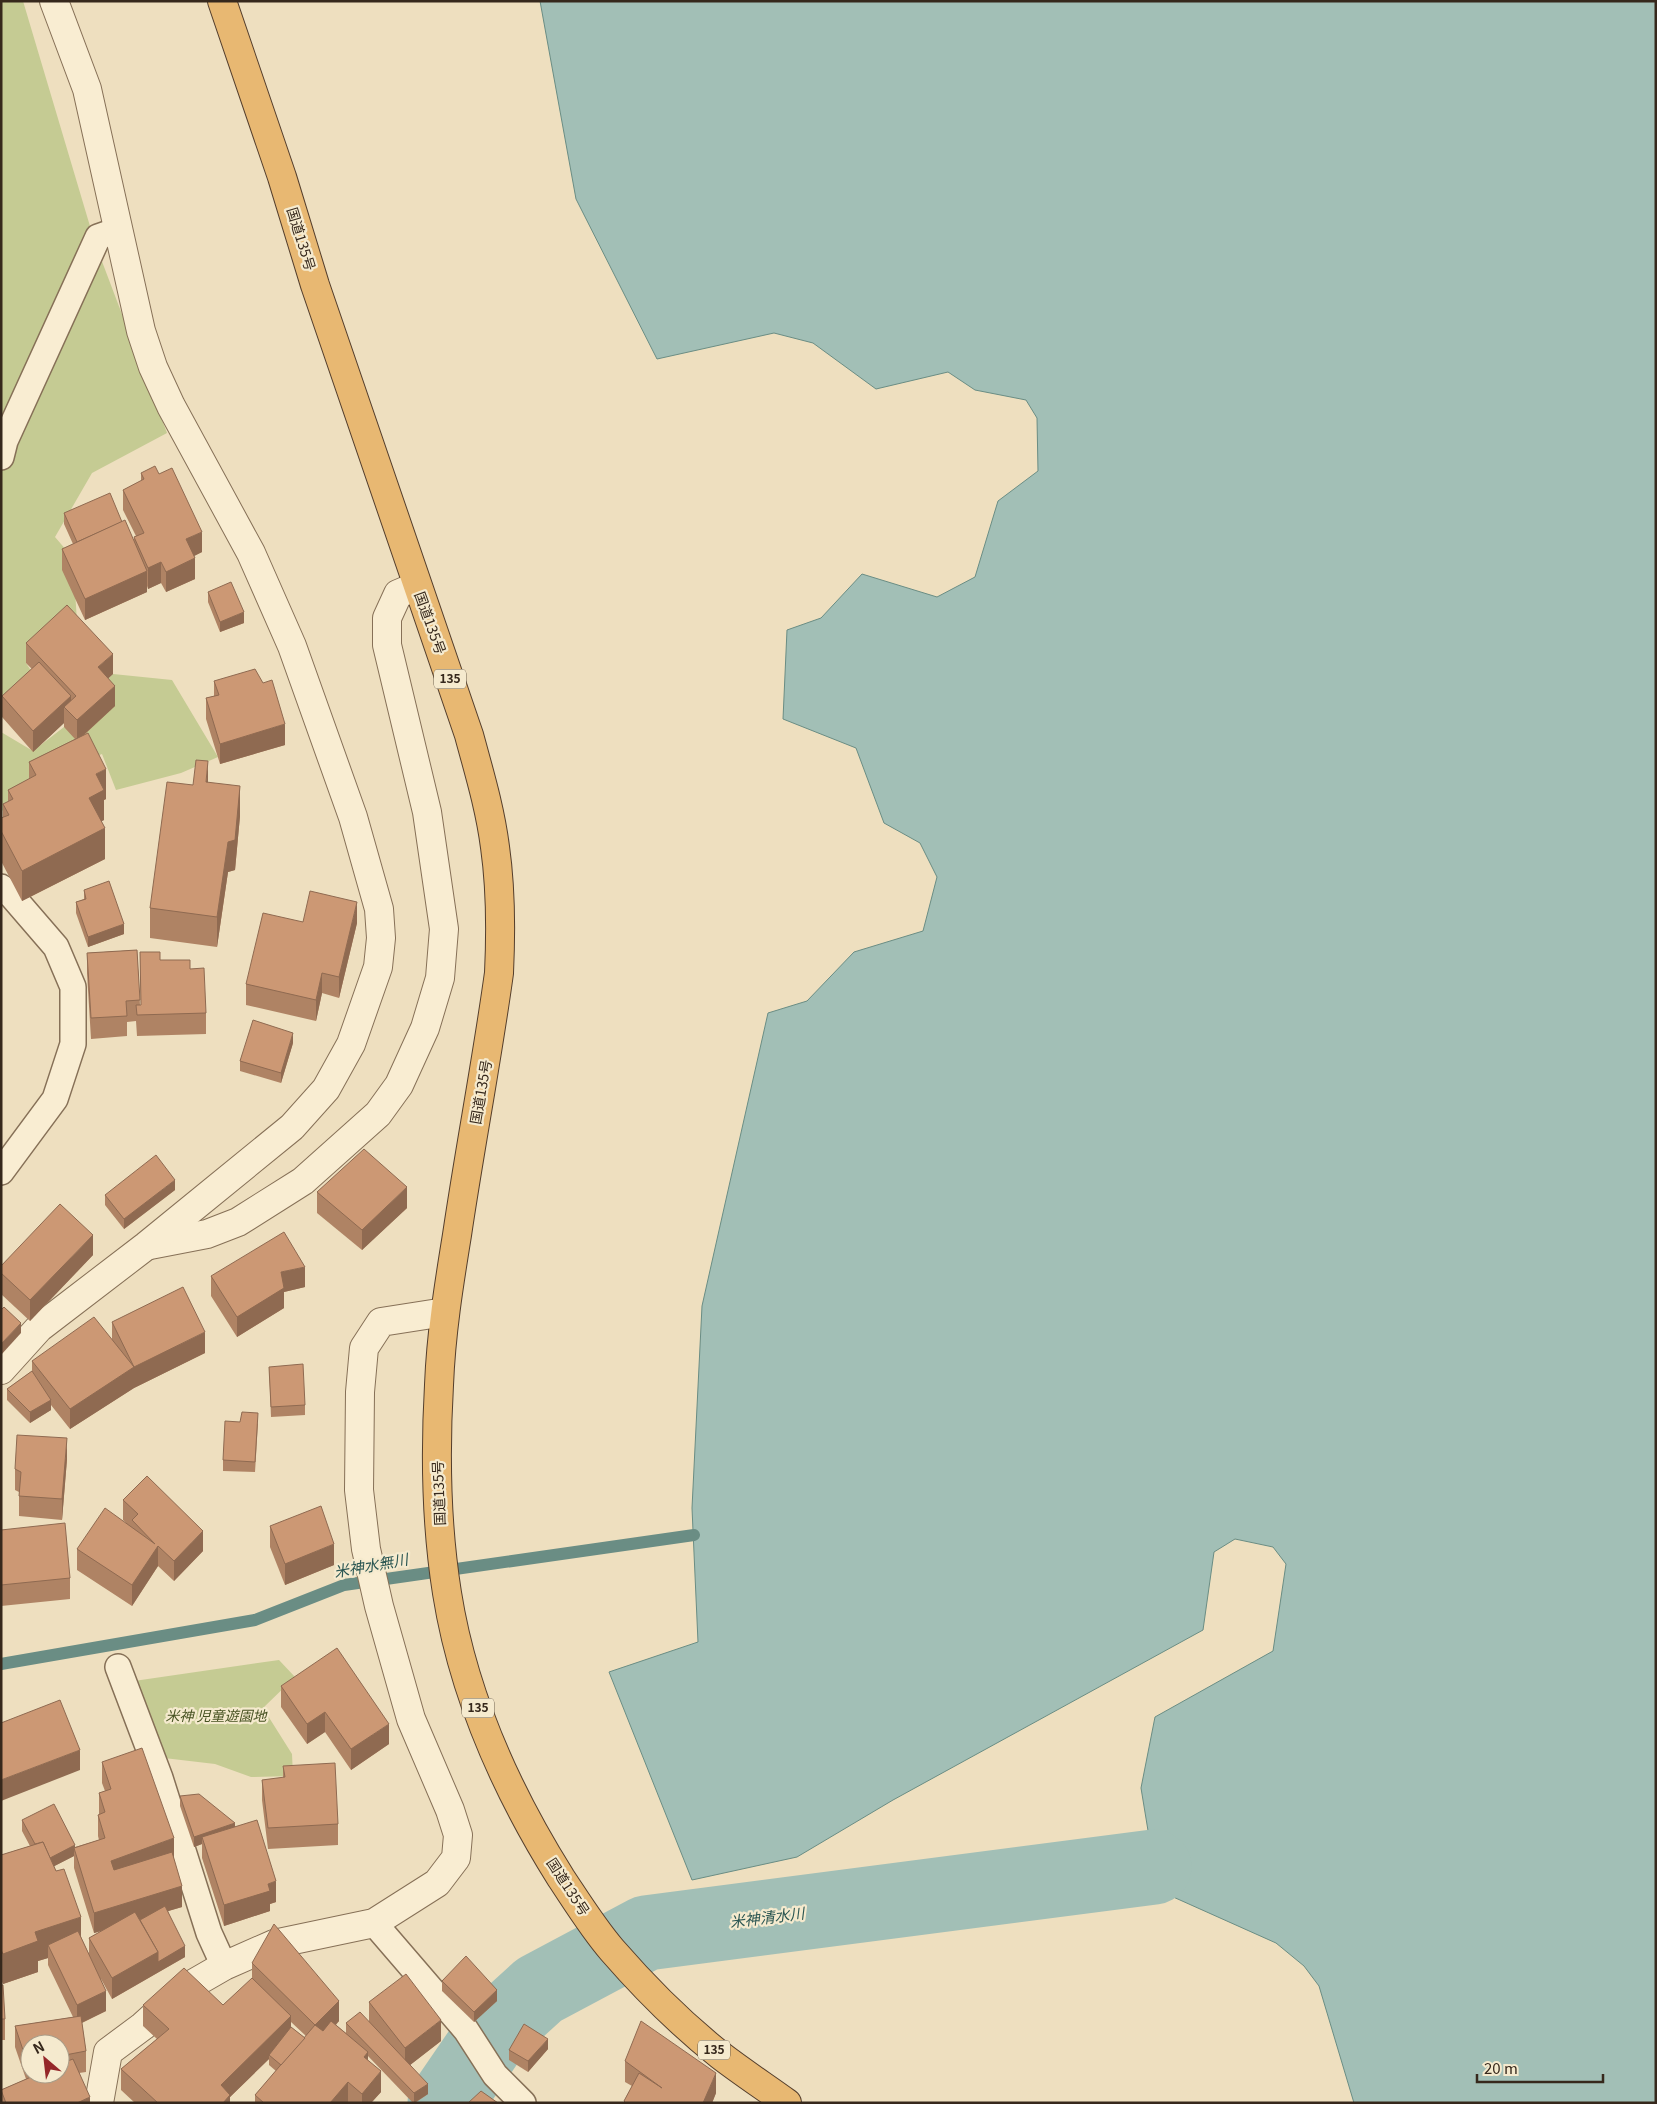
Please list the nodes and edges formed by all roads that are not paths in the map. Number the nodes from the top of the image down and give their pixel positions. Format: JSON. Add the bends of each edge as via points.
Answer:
{"nodes":[{"id":1,"x":54,"y":1,"type":"edge"},
{"id":2,"x":222,"y":1,"type":"edge"},
{"id":3,"x":118,"y":230,"type":"junction"},
{"id":4,"x":1,"y":457,"type":"edge"},
{"id":5,"x":417,"y":586,"type":"junction"},
{"id":6,"x":1,"y":887,"type":"edge"},
{"id":7,"x":1,"y":1172,"type":"edge"},
{"id":8,"x":146,"y":1246,"type":"junction"},
{"id":9,"x":445,"y":1312,"type":"junction"},
{"id":10,"x":1,"y":1370,"type":"edge"},
{"id":11,"x":118,"y":1667,"type":"dead end"},
{"id":12,"x":374,"y":1923,"type":"junction"},
{"id":13,"x":224,"y":1966,"type":"junction"},
{"id":14,"x":99,"y":2103,"type":"edge"},
{"id":15,"x":523,"y":2103,"type":"edge"},
{"id":16,"x":787,"y":2103,"type":"edge"}],
"edges":[{"from":1,"to":3,"type":"street","via":[[87,89]]},
{"from":2,"to":5,"type":"highway","name":"国道135号","number":"135"},
{"from":3,"to":4,"type":"lane","via":[[98,237],[8,432]]},
{"from":3,"to":8,"type":"street","via":[[141,331],[154,367],[171,406],[251,553],[292,646],[353,817],[380,909],[381,938],[378,967],[351,1044],[326,1089],[292,1127]]},
{"from":5,"to":8,"type":"street","via":[[398,594],[388,618],[388,645],[428,812],[444,929],[440,978],[425,1028],[399,1085],[378,1114],[303,1181],[238,1222],[207,1234]]},
{"from":5,"to":9,"type":"highway","name":"国道135号","number":"135","via":[[466,726],[485,793],[495,846],[501,934],[499,973]]},
{"from":6,"to":7,"type":"lane","via":[[56,947],[74,987],[73,1044],[55,1098]]},
{"from":8,"to":10,"type":"street","via":[[40,1328]]},
{"from":9,"to":12,"type":"street","via":[[381,1322],[364,1348],[359,1490],[366,1549],[411,1719],[458,1835],[456,1858],[437,1884]]},
{"from":9,"to":16,"type":"highway","name":"国道135号","number":"135","via":[[437,1469],[443,1563],[457,1638],[492,1746],[542,1847],[601,1935],[647,1988],[719,2054]]},
{"from":11,"to":13,"type":"lane","via":[[160,1778],[209,1933]]},
{"from":12,"to":13,"type":"street","via":[[274,1944]]},
{"from":12,"to":15,"type":"lane","via":[[466,2030],[494,2075]]},
{"from":13,"to":14,"type":"street","via":[[184,1988],[143,2026],[108,2052]]}]}
